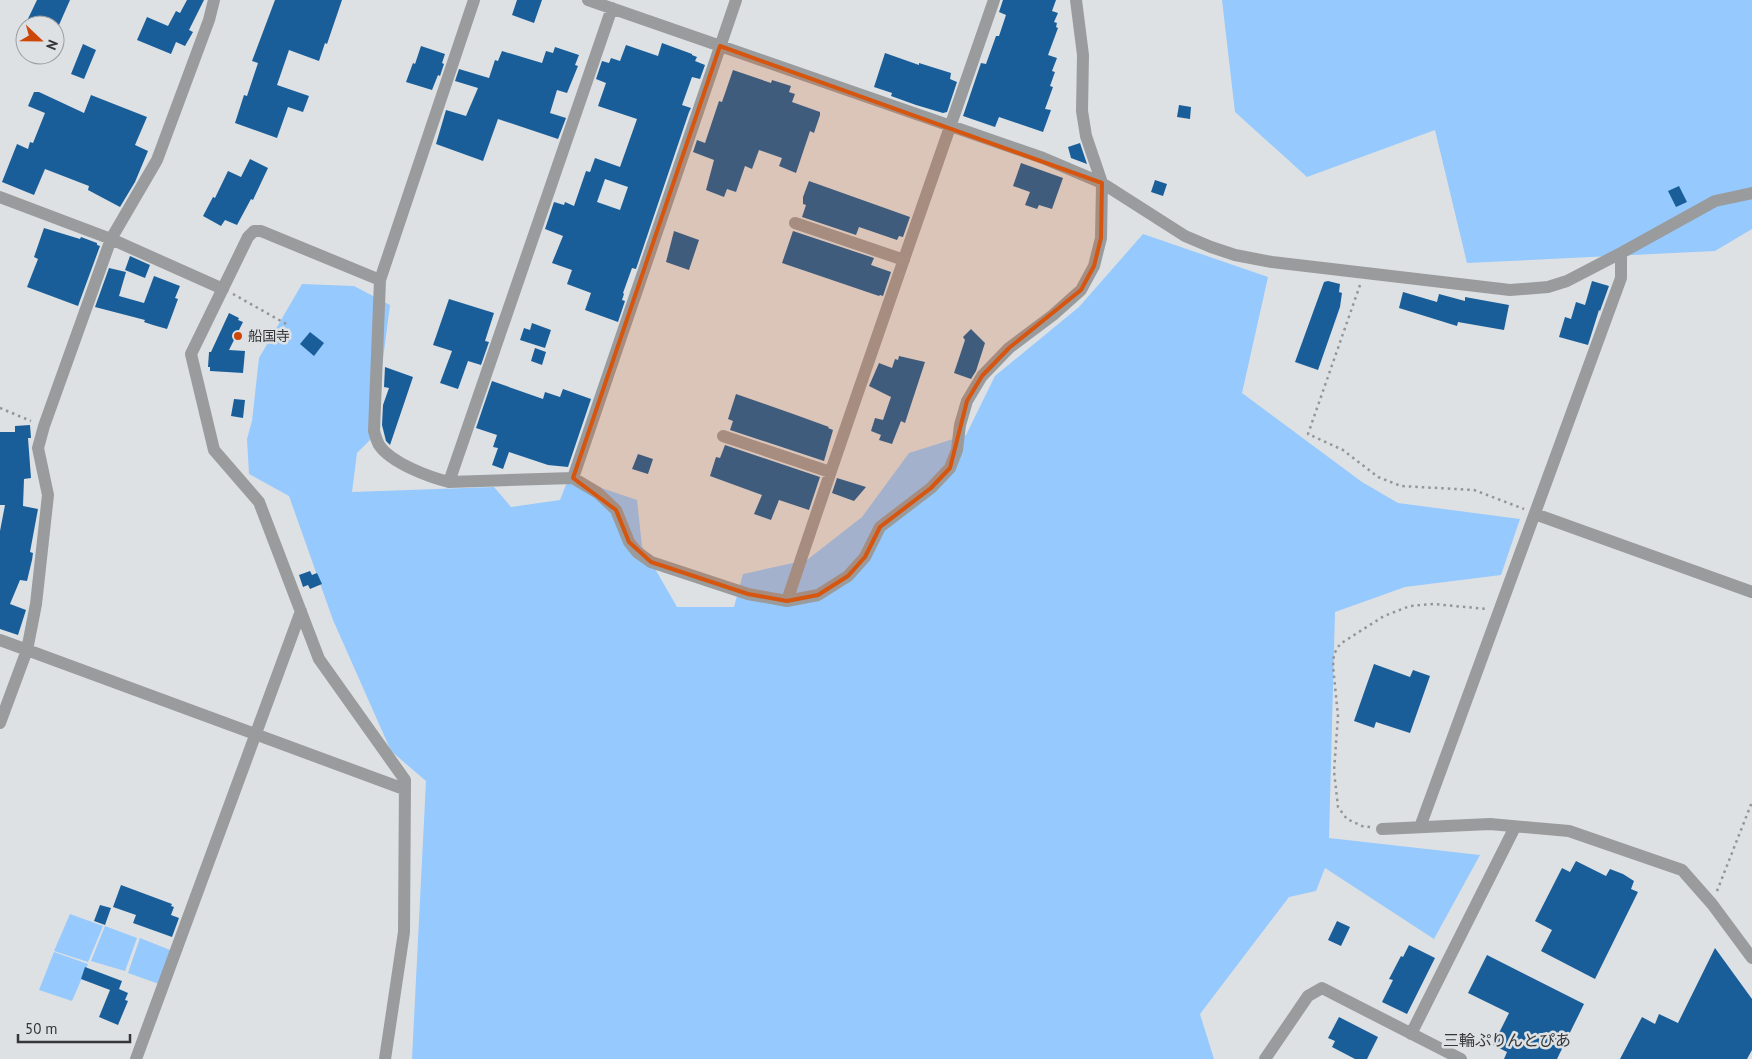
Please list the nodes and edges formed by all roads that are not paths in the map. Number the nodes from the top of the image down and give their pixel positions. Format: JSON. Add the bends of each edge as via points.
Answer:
{"nodes":[{"id":1,"x":214,"y":0,"type":"edge"},
{"id":2,"x":474,"y":0,"type":"edge"},
{"id":3,"x":588,"y":0,"type":"edge"},
{"id":4,"x":736,"y":0,"type":"edge"},
{"id":5,"x":994,"y":0,"type":"edge"},
{"id":6,"x":1076,"y":0,"type":"edge"},
{"id":7,"x":612,"y":8,"type":"junction"},
{"id":8,"x":720,"y":46,"type":"junction"},
{"id":9,"x":952,"y":126,"type":"junction"},
{"id":10,"x":1102,"y":182,"type":"junction"},
{"id":11,"x":1752,"y":193,"type":"edge"},
{"id":12,"x":0,"y":198,"type":"edge"},
{"id":13,"x":795,"y":223,"type":"dead end"},
{"id":14,"x":111,"y":239,"type":"junction"},
{"id":15,"x":1621,"y":253,"type":"junction"},
{"id":16,"x":904,"y":260,"type":"junction"},
{"id":17,"x":380,"y":280,"type":"junction"},
{"id":18,"x":223,"y":289,"type":"junction"},
{"id":19,"x":723,"y":436,"type":"dead end"},
{"id":20,"x":830,"y":472,"type":"junction"},
{"id":21,"x":573,"y":478,"type":"junction"},
{"id":22,"x":448,"y":482,"type":"junction"},
{"id":23,"x":1535,"y":514,"type":"junction"},
{"id":24,"x":1752,"y":592,"type":"edge"},
{"id":25,"x":787,"y":600,"type":"junction"},
{"id":26,"x":301,"y":612,"type":"junction"},
{"id":27,"x":0,"y":640,"type":"edge"},
{"id":28,"x":27,"y":650,"type":"junction"},
{"id":29,"x":0,"y":723,"type":"edge"},
{"id":30,"x":255,"y":734,"type":"junction"},
{"id":31,"x":404,"y":789,"type":"junction"},
{"id":32,"x":1420,"y":827,"type":"junction"},
{"id":33,"x":1515,"y":827,"type":"junction"},
{"id":34,"x":1382,"y":829,"type":"road end"},
{"id":35,"x":1752,"y":958,"type":"edge"},
{"id":36,"x":1411,"y":1034,"type":"junction"},
{"id":37,"x":136,"y":1059,"type":"edge"},
{"id":38,"x":385,"y":1059,"type":"edge"},
{"id":39,"x":1265,"y":1059,"type":"edge"},
{"id":40,"x":1461,"y":1059,"type":"edge"}],
"edges":[{"from":1,"to":14,"type":"street","via":[[157,160]]},
{"from":2,"to":17,"type":"street"},
{"from":3,"to":7,"type":"street"},
{"from":4,"to":8,"type":"street"},
{"from":5,"to":9,"type":"street"},
{"from":6,"to":10,"type":"street","via":[[1082,55],[1082,111],[1086,136]]},
{"from":7,"to":8,"type":"street"},
{"from":7,"to":22,"type":"street"},
{"from":8,"to":9,"type":"street"},
{"from":8,"to":21,"type":"street"},
{"from":9,"to":10,"type":"street"},
{"from":9,"to":16,"type":"street"},
{"from":10,"to":15,"type":"street","via":[[1185,236],[1235,255],[1272,262],[1510,290],[1548,287],[1567,281]]},
{"from":10,"to":25,"type":"street","via":[[1102,238],[1094,266],[1081,290],[1054,315],[1009,348],[982,376],[967,401],[950,468],[931,488],[880,528],[865,557],[848,576],[818,595]]},
{"from":11,"to":15,"type":"street","via":[[1715,201]]},
{"from":12,"to":14,"type":"street"},
{"from":13,"to":16,"type":"street"},
{"from":14,"to":18,"type":"street"},
{"from":14,"to":28,"type":"street","via":[[38,448],[48,495],[36,604]]},
{"from":15,"to":23,"type":"street","via":[[1620,278]]},
{"from":16,"to":20,"type":"street"},
{"from":17,"to":18,"type":"street","via":[[261,231],[254,231]]},
{"from":17,"to":22,"type":"street","via":[[374,431],[380,446],[394,460]]},
{"from":18,"to":26,"type":"street","via":[[191,354],[214,450],[259,502]]},
{"from":19,"to":20,"type":"street"},
{"from":20,"to":25,"type":"street"},
{"from":21,"to":22,"type":"street"},
{"from":21,"to":25,"type":"street","via":[[598,493],[616,510],[630,542],[650,562],[748,594]]},
{"from":23,"to":24,"type":"street"},
{"from":23,"to":32,"type":"street"},
{"from":26,"to":30,"type":"street"},
{"from":26,"to":31,"type":"street","via":[[319,659],[405,780]]},
{"from":27,"to":28,"type":"street"},
{"from":28,"to":29,"type":"street"},
{"from":28,"to":30,"type":"street"},
{"from":30,"to":31,"type":"street"},
{"from":30,"to":37,"type":"street"},
{"from":31,"to":38,"type":"street","via":[[404,932]]},
{"from":32,"to":33,"type":"street","via":[[1490,824]]},
{"from":32,"to":34,"type":"street"},
{"from":33,"to":35,"type":"street","via":[[1569,830],[1682,870]]},
{"from":33,"to":36,"type":"street"},
{"from":36,"to":39,"type":"street","via":[[1322,988],[1308,996]]},
{"from":36,"to":40,"type":"street"}]}
